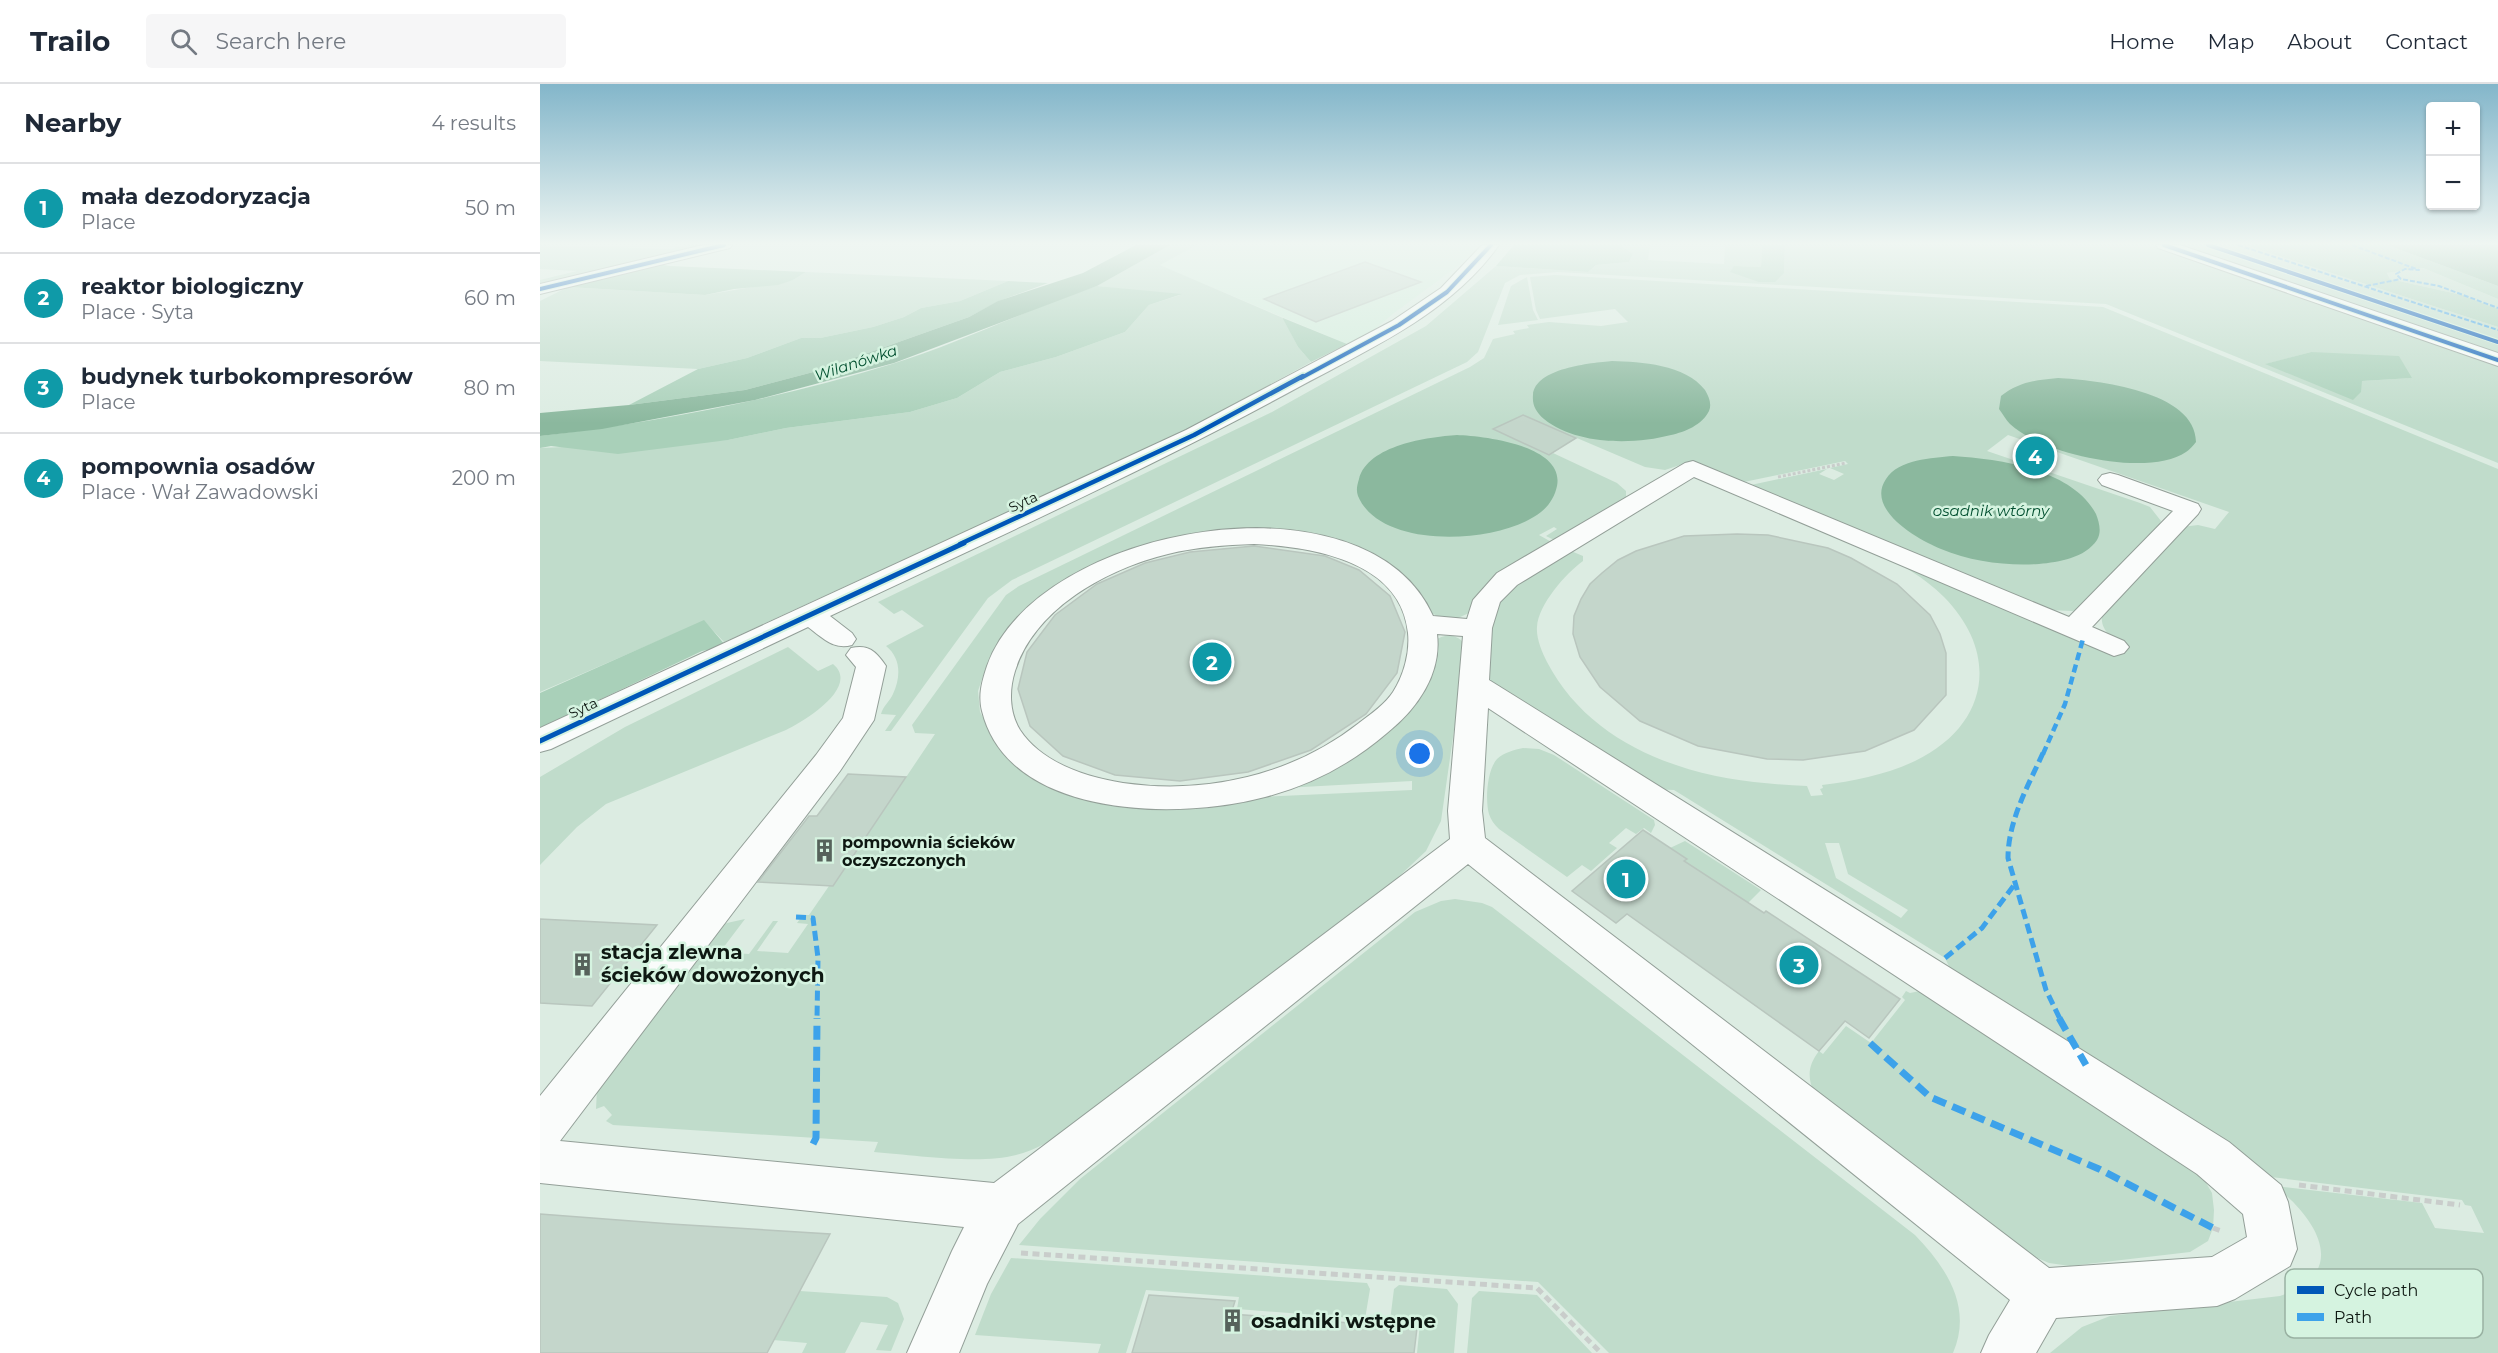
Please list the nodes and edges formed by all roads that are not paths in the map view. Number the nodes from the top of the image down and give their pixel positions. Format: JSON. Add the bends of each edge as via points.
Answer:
{"nodes":[{"id":1,"x":1430,"y":304,"type":"edge"},
{"id":2,"x":2336,"y":304,"type":"edge"},
{"id":3,"x":2498,"y":360,"type":"edge"},
{"id":4,"x":2110,"y":480,"type":"dead end"},
{"id":5,"x":811,"y":615,"type":"junction"},
{"id":6,"x":1423,"y":624,"type":"junction"},
{"id":7,"x":1478,"y":628,"type":"junction"},
{"id":8,"x":2074,"y":629,"type":"junction"},
{"id":9,"x":2114,"y":647,"type":"dead end"},
{"id":10,"x":1475,"y":685,"type":"junction"},
{"id":11,"x":540,"y":741,"type":"edge"},
{"id":12,"x":1468,"y":844,"type":"junction"},
{"id":13,"x":540,"y":1131,"type":"edge"},
{"id":14,"x":540,"y":1161,"type":"edge"},
{"id":15,"x":1000,"y":1207,"type":"junction"},
{"id":16,"x":2042,"y":1294,"type":"junction"},
{"id":17,"x":933,"y":1353,"type":"edge"},
{"id":18,"x":2007,"y":1353,"type":"edge"}],
"edges":[{"from":1,"to":5,"type":"street","name":"Syta","via":[[1293,384],[1194,435]]},
{"from":2,"to":3,"type":"street"},
{"from":4,"to":8,"type":"street","via":[[2189,509]]},
{"from":5,"to":11,"type":"street","name":"Syta"},
{"from":5,"to":13,"type":"street","via":[[871,666],[858,720]]},
{"from":6,"to":6,"type":"street","via":[[1422,662],[1402,702],[1362,740],[1305,772],[1236,793],[1163,800],[1096,791],[1042,769],[1007,737],[995,699],[1003,659],[1025,624],[1060,594],[1103,569],[1152,551],[1203,540],[1254,536],[1303,539],[1346,551],[1383,569],[1409,594]]},
{"from":6,"to":7,"type":"street"},
{"from":7,"to":8,"type":"street","via":[[1487,600],[1507,579],[1693,468]]},
{"from":7,"to":10,"type":"street"},
{"from":8,"to":9,"type":"street"},
{"from":10,"to":12,"type":"street","via":[[1465,811]]},
{"from":10,"to":16,"type":"street","via":[[2213,1158],[2264,1202],[2273,1249],[2217,1281]]},
{"from":12,"to":15,"type":"street"},
{"from":12,"to":16,"type":"street"},
{"from":14,"to":15,"type":"street"},
{"from":15,"to":17,"type":"street"},
{"from":16,"to":18,"type":"street"}]}
